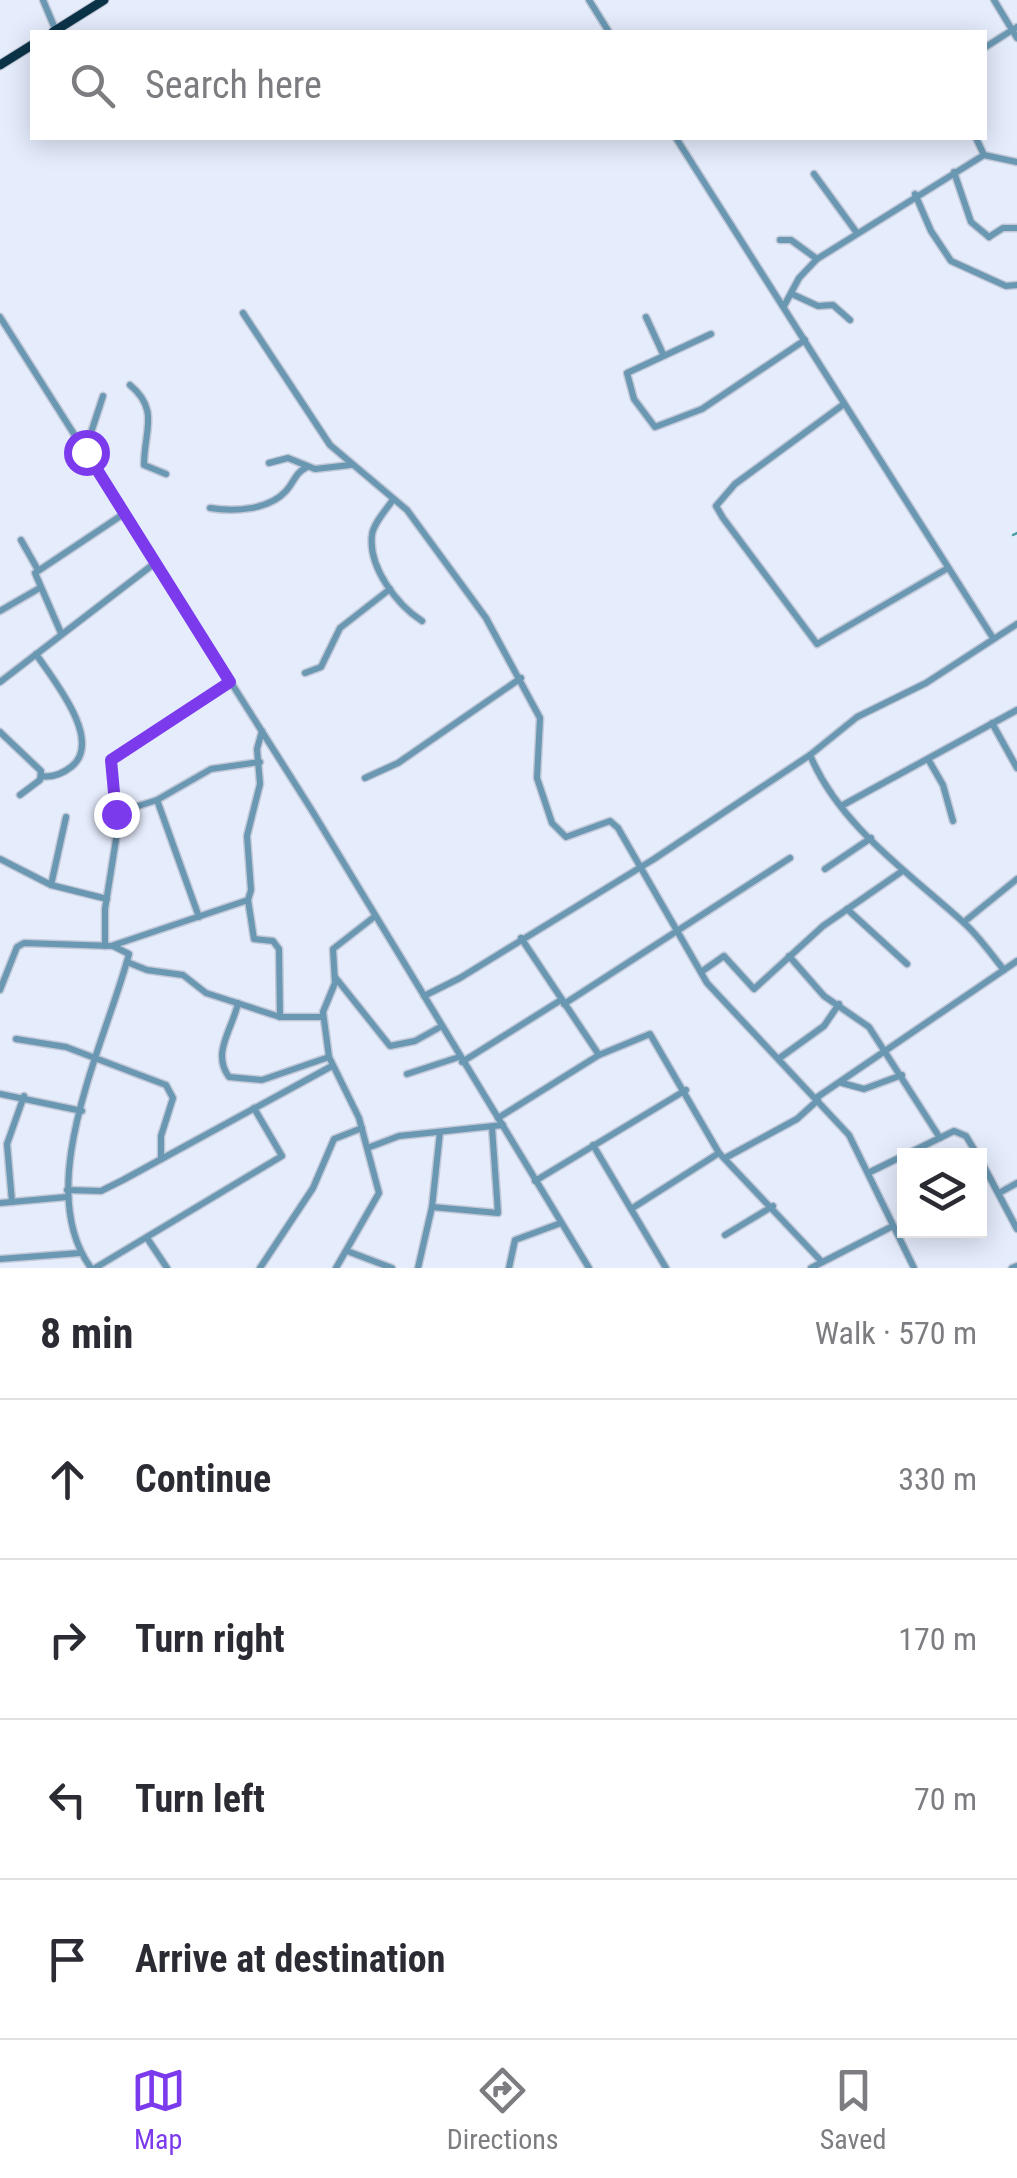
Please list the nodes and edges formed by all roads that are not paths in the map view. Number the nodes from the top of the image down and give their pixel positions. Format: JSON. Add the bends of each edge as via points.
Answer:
{"nodes":[{"id":1,"x":43,"y":0,"type":"edge"},
{"id":2,"x":104,"y":0,"type":"edge"},
{"id":3,"x":589,"y":0,"type":"edge"},
{"id":4,"x":994,"y":0,"type":"edge"},
{"id":5,"x":53,"y":30,"type":"edge"},
{"id":6,"x":57,"y":30,"type":"edge"},
{"id":7,"x":608,"y":30,"type":"edge"},
{"id":8,"x":1016,"y":32,"type":"edge"},
{"id":9,"x":30,"y":46,"type":"edge"},
{"id":10,"x":987,"y":46,"type":"edge"},
{"id":11,"x":0,"y":65,"type":"edge"},
{"id":12,"x":677,"y":140,"type":"edge"},
{"id":13,"x":977,"y":140,"type":"edge"},
{"id":14,"x":984,"y":156,"type":"junction"},
{"id":15,"x":1017,"y":162,"type":"edge"},
{"id":16,"x":954,"y":172,"type":"junction"},
{"id":17,"x":814,"y":174,"type":"dead end"},
{"id":18,"x":915,"y":194,"type":"junction"},
{"id":19,"x":1017,"y":228,"type":"edge"},
{"id":20,"x":858,"y":232,"type":"junction"},
{"id":21,"x":780,"y":240,"type":"dead end"},
{"id":22,"x":817,"y":259,"type":"junction"},
{"id":23,"x":1017,"y":285,"type":"edge"},
{"id":24,"x":792,"y":294,"type":"junction"},
{"id":25,"x":784,"y":307,"type":"junction"},
{"id":26,"x":243,"y":313,"type":"dead end"},
{"id":27,"x":0,"y":316,"type":"edge"},
{"id":28,"x":646,"y":316,"type":"dead end"},
{"id":29,"x":850,"y":320,"type":"dead end"},
{"id":30,"x":711,"y":334,"type":"dead end"},
{"id":31,"x":805,"y":340,"type":"junction"},
{"id":32,"x":664,"y":354,"type":"junction"},
{"id":33,"x":130,"y":385,"type":"dead end"},
{"id":34,"x":103,"y":396,"type":"dead end"},
{"id":35,"x":844,"y":404,"type":"junction"},
{"id":36,"x":86,"y":452,"type":"junction"},
{"id":37,"x":269,"y":463,"type":"dead end"},
{"id":38,"x":351,"y":465,"type":"junction"},
{"id":39,"x":307,"y":467,"type":"junction"},
{"id":40,"x":166,"y":474,"type":"dead end"},
{"id":41,"x":392,"y":501,"type":"junction"},
{"id":42,"x":210,"y":508,"type":"dead end"},
{"id":43,"x":125,"y":513,"type":"junction"},
{"id":44,"x":21,"y":540,"type":"dead end"},
{"id":45,"x":154,"y":563,"type":"junction"},
{"id":46,"x":948,"y":568,"type":"junction"},
{"id":47,"x":38,"y":570,"type":"junction"},
{"id":48,"x":38,"y":590,"type":"junction"},
{"id":49,"x":390,"y":590,"type":"junction"},
{"id":50,"x":0,"y":611,"type":"edge"},
{"id":51,"x":422,"y":620,"type":"dead end"},
{"id":52,"x":1017,"y":624,"type":"edge"},
{"id":53,"x":62,"y":634,"type":"junction"},
{"id":54,"x":994,"y":638,"type":"junction"},
{"id":55,"x":36,"y":654,"type":"junction"},
{"id":56,"x":306,"y":672,"type":"dead end"},
{"id":57,"x":520,"y":678,"type":"junction"},
{"id":58,"x":0,"y":682,"type":"edge"},
{"id":59,"x":230,"y":682,"type":"junction"},
{"id":60,"x":1017,"y":710,"type":"edge"},
{"id":61,"x":992,"y":723,"type":"junction"},
{"id":62,"x":262,"y":731,"type":"junction"},
{"id":63,"x":0,"y":732,"type":"edge"},
{"id":64,"x":810,"y":755,"type":"junction"},
{"id":65,"x":928,"y":758,"type":"junction"},
{"id":66,"x":260,"y":762,"type":"junction"},
{"id":67,"x":1017,"y":768,"type":"edge"},
{"id":68,"x":41,"y":776,"type":"junction"},
{"id":69,"x":365,"y":778,"type":"dead end"},
{"id":70,"x":20,"y":796,"type":"dead end"},
{"id":71,"x":156,"y":800,"type":"junction"},
{"id":72,"x":840,"y":803,"type":"junction"},
{"id":73,"x":116,"y":814,"type":"junction"},
{"id":74,"x":66,"y":817,"type":"dead end"},
{"id":75,"x":953,"y":821,"type":"dead end"},
{"id":76,"x":871,"y":838,"type":"junction"},
{"id":77,"x":790,"y":858,"type":"dead end"},
{"id":78,"x":0,"y":859,"type":"edge"},
{"id":79,"x":641,"y":867,"type":"junction"},
{"id":80,"x":825,"y":869,"type":"dead end"},
{"id":81,"x":901,"y":872,"type":"junction"},
{"id":82,"x":1017,"y":879,"type":"edge"},
{"id":83,"x":51,"y":885,"type":"junction"},
{"id":84,"x":107,"y":898,"type":"junction"},
{"id":85,"x":248,"y":900,"type":"junction"},
{"id":86,"x":847,"y":909,"type":"junction"},
{"id":87,"x":374,"y":917,"type":"junction"},
{"id":88,"x":199,"y":918,"type":"junction"},
{"id":89,"x":964,"y":922,"type":"junction"},
{"id":90,"x":679,"y":930,"type":"junction"},
{"id":91,"x":522,"y":938,"type":"junction"},
{"id":92,"x":109,"y":946,"type":"junction"},
{"id":93,"x":789,"y":956,"type":"junction"},
{"id":94,"x":1017,"y":960,"type":"edge"},
{"id":95,"x":128,"y":962,"type":"junction"},
{"id":96,"x":907,"y":964,"type":"dead end"},
{"id":97,"x":1004,"y":970,"type":"junction"},
{"id":98,"x":700,"y":972,"type":"junction"},
{"id":99,"x":334,"y":976,"type":"junction"},
{"id":100,"x":0,"y":990,"type":"edge"},
{"id":101,"x":424,"y":996,"type":"junction"},
{"id":102,"x":238,"y":1002,"type":"junction"},
{"id":103,"x":562,"y":1002,"type":"junction"},
{"id":104,"x":840,"y":1004,"type":"junction"},
{"id":105,"x":323,"y":1016,"type":"junction"},
{"id":106,"x":280,"y":1017,"type":"junction"},
{"id":107,"x":442,"y":1026,"type":"junction"},
{"id":108,"x":16,"y":1039,"type":"dead end"},
{"id":109,"x":886,"y":1052,"type":"junction"},
{"id":110,"x":599,"y":1056,"type":"junction"},
{"id":111,"x":329,"y":1057,"type":"junction"},
{"id":112,"x":781,"y":1057,"type":"junction"},
{"id":113,"x":96,"y":1058,"type":"junction"},
{"id":114,"x":460,"y":1060,"type":"junction"},
{"id":115,"x":332,"y":1066,"type":"junction"},
{"id":116,"x":407,"y":1074,"type":"dead end"},
{"id":117,"x":902,"y":1075,"type":"junction"},
{"id":118,"x":840,"y":1082,"type":"junction"},
{"id":119,"x":686,"y":1090,"type":"junction"},
{"id":120,"x":0,"y":1094,"type":"edge"},
{"id":121,"x":24,"y":1096,"type":"junction"},
{"id":122,"x":817,"y":1099,"type":"junction"},
{"id":123,"x":254,"y":1108,"type":"junction"},
{"id":124,"x":82,"y":1112,"type":"junction"},
{"id":125,"x":501,"y":1122,"type":"junction"},
{"id":126,"x":492,"y":1127,"type":"junction"},
{"id":127,"x":362,"y":1128,"type":"junction"},
{"id":128,"x":440,"y":1132,"type":"junction"},
{"id":129,"x":940,"y":1138,"type":"junction"},
{"id":130,"x":3,"y":1144,"type":"edge"},
{"id":131,"x":593,"y":1145,"type":"junction"},
{"id":132,"x":370,"y":1148,"type":"junction"},
{"id":133,"x":972,"y":1148,"type":"edge"},
{"id":134,"x":724,"y":1155,"type":"junction"},
{"id":135,"x":161,"y":1159,"type":"junction"},
{"id":136,"x":868,"y":1173,"type":"junction"},
{"id":137,"x":987,"y":1173,"type":"edge"},
{"id":138,"x":535,"y":1181,"type":"junction"},
{"id":139,"x":1017,"y":1183,"type":"edge"},
{"id":140,"x":998,"y":1192,"type":"junction"},
{"id":141,"x":67,"y":1194,"type":"junction"},
{"id":142,"x":12,"y":1202,"type":"junction"},
{"id":143,"x":0,"y":1203,"type":"edge"},
{"id":144,"x":772,"y":1206,"type":"junction"},
{"id":145,"x":432,"y":1208,"type":"junction"},
{"id":146,"x":632,"y":1209,"type":"junction"},
{"id":147,"x":562,"y":1223,"type":"junction"},
{"id":148,"x":892,"y":1227,"type":"junction"},
{"id":149,"x":1017,"y":1229,"type":"edge"},
{"id":150,"x":725,"y":1235,"type":"dead end"},
{"id":151,"x":147,"y":1238,"type":"junction"},
{"id":152,"x":347,"y":1251,"type":"junction"},
{"id":153,"x":80,"y":1253,"type":"junction"},
{"id":154,"x":0,"y":1258,"type":"edge"},
{"id":155,"x":822,"y":1262,"type":"junction"},
{"id":156,"x":93,"y":1268,"type":"edge"},
{"id":157,"x":167,"y":1268,"type":"edge"},
{"id":158,"x":260,"y":1268,"type":"edge"},
{"id":159,"x":336,"y":1268,"type":"edge"},
{"id":160,"x":392,"y":1268,"type":"edge"},
{"id":161,"x":418,"y":1268,"type":"edge"},
{"id":162,"x":508,"y":1268,"type":"edge"},
{"id":163,"x":589,"y":1268,"type":"edge"},
{"id":164,"x":666,"y":1268,"type":"edge"},
{"id":165,"x":811,"y":1268,"type":"edge"},
{"id":166,"x":914,"y":1268,"type":"edge"}],
"edges":[{"from":1,"to":5,"type":"street"},
{"from":2,"to":6,"type":"highway"},
{"from":3,"to":7,"type":"street"},
{"from":4,"to":8,"type":"street"},
{"from":8,"to":10,"type":"street"},
{"from":9,"to":11,"type":"highway"},
{"from":12,"to":25,"type":"street"},
{"from":13,"to":14,"type":"street"},
{"from":14,"to":15,"type":"street"},
{"from":14,"to":16,"type":"street"},
{"from":16,"to":18,"type":"street"},
{"from":16,"to":19,"type":"street","via":[[971,222],[989,237]]},
{"from":17,"to":20,"type":"street"},
{"from":18,"to":20,"type":"street"},
{"from":18,"to":23,"type":"street","via":[[930,231],[952,260]]},
{"from":20,"to":22,"type":"street"},
{"from":21,"to":22,"type":"street","via":[[791,240]]},
{"from":22,"to":24,"type":"street"},
{"from":24,"to":25,"type":"street"},
{"from":24,"to":29,"type":"street","via":[[833,306]]},
{"from":25,"to":31,"type":"street"},
{"from":26,"to":38,"type":"street","via":[[301,405]]},
{"from":27,"to":36,"type":"street"},
{"from":28,"to":32,"type":"street"},
{"from":30,"to":32,"type":"street"},
{"from":31,"to":32,"type":"street","via":[[702,409],[656,426],[625,378]]},
{"from":31,"to":35,"type":"street"},
{"from":33,"to":40,"type":"street","via":[[150,412],[144,465]]},
{"from":34,"to":36,"type":"street"},
{"from":35,"to":46,"type":"street"},
{"from":35,"to":46,"type":"street","via":[[735,484],[716,506],[817,644]]},
{"from":36,"to":43,"type":"street"},
{"from":37,"to":39,"type":"street","via":[[288,458]]},
{"from":38,"to":39,"type":"street"},
{"from":38,"to":41,"type":"street"},
{"from":39,"to":42,"type":"street","via":[[284,494],[242,511]]},
{"from":41,"to":49,"type":"street","via":[[372,531]]},
{"from":41,"to":57,"type":"street","via":[[435,545]]},
{"from":43,"to":45,"type":"street"},
{"from":43,"to":47,"type":"street"},
{"from":44,"to":47,"type":"street"},
{"from":45,"to":53,"type":"street"},
{"from":45,"to":59,"type":"street"},
{"from":46,"to":54,"type":"street"},
{"from":47,"to":48,"type":"street"},
{"from":48,"to":50,"type":"street"},
{"from":48,"to":53,"type":"street"},
{"from":49,"to":51,"type":"street","via":[[400,608]]},
{"from":49,"to":56,"type":"street","via":[[340,628],[321,667]]},
{"from":52,"to":54,"type":"street"},
{"from":53,"to":55,"type":"street"},
{"from":54,"to":64,"type":"street","via":[[857,718]]},
{"from":55,"to":58,"type":"street"},
{"from":55,"to":68,"type":"street","via":[[77,718],[82,743],[73,765]]},
{"from":57,"to":69,"type":"street","via":[[398,763]]},
{"from":57,"to":79,"type":"street","via":[[540,718],[537,778],[557,831],[566,837],[610,821]]},
{"from":59,"to":62,"type":"street"},
{"from":59,"to":73,"type":"street","via":[[111,760]]},
{"from":60,"to":61,"type":"street"},
{"from":61,"to":65,"type":"street"},
{"from":61,"to":67,"type":"street"},
{"from":62,"to":66,"type":"street"},
{"from":62,"to":87,"type":"street"},
{"from":63,"to":68,"type":"street"},
{"from":64,"to":72,"type":"street"},
{"from":64,"to":79,"type":"street"},
{"from":65,"to":72,"type":"street"},
{"from":65,"to":75,"type":"street"},
{"from":66,"to":71,"type":"street","via":[[211,769]]},
{"from":66,"to":85,"type":"street","via":[[247,836]]},
{"from":68,"to":70,"type":"street"},
{"from":71,"to":73,"type":"street"},
{"from":71,"to":88,"type":"street"},
{"from":72,"to":76,"type":"street"},
{"from":73,"to":84,"type":"street"},
{"from":74,"to":83,"type":"street"},
{"from":76,"to":80,"type":"street"},
{"from":76,"to":81,"type":"street"},
{"from":77,"to":90,"type":"street"},
{"from":78,"to":83,"type":"street"},
{"from":79,"to":90,"type":"street"},
{"from":79,"to":91,"type":"street"},
{"from":81,"to":86,"type":"street"},
{"from":81,"to":89,"type":"street"},
{"from":82,"to":89,"type":"street"},
{"from":83,"to":84,"type":"street"},
{"from":84,"to":92,"type":"street"},
{"from":85,"to":88,"type":"street"},
{"from":85,"to":106,"type":"street","via":[[254,939],[273,941],[279,950]]},
{"from":86,"to":93,"type":"street"},
{"from":86,"to":96,"type":"street"},
{"from":87,"to":99,"type":"street","via":[[333,949]]},
{"from":87,"to":101,"type":"street"},
{"from":88,"to":92,"type":"street"},
{"from":89,"to":97,"type":"street"},
{"from":90,"to":98,"type":"street"},
{"from":90,"to":103,"type":"street"},
{"from":91,"to":101,"type":"street"},
{"from":91,"to":103,"type":"street"},
{"from":92,"to":95,"type":"street","via":[[126,949]]},
{"from":92,"to":100,"type":"street","via":[[24,943]]},
{"from":93,"to":98,"type":"street","via":[[754,988],[724,956]]},
{"from":93,"to":104,"type":"street","via":[[824,996]]},
{"from":94,"to":97,"type":"street"},
{"from":95,"to":102,"type":"street","via":[[183,975],[206,993]]},
{"from":95,"to":113,"type":"street"},
{"from":97,"to":109,"type":"street"},
{"from":98,"to":112,"type":"street"},
{"from":99,"to":105,"type":"street"},
{"from":99,"to":107,"type":"street","via":[[390,1046]]},
{"from":101,"to":107,"type":"street"},
{"from":102,"to":106,"type":"street"},
{"from":102,"to":111,"type":"street","via":[[222,1041],[229,1077],[262,1080]]},
{"from":103,"to":110,"type":"street"},
{"from":103,"to":114,"type":"street"},
{"from":104,"to":109,"type":"street","via":[[869,1027]]},
{"from":104,"to":112,"type":"street","via":[[824,1026]]},
{"from":105,"to":106,"type":"street"},
{"from":105,"to":111,"type":"street"},
{"from":107,"to":114,"type":"street"},
{"from":108,"to":113,"type":"street"},
{"from":109,"to":117,"type":"street"},
{"from":109,"to":118,"type":"street"},
{"from":110,"to":119,"type":"street","via":[[650,1034]]},
{"from":110,"to":125,"type":"street"},
{"from":111,"to":115,"type":"street"},
{"from":112,"to":122,"type":"street"},
{"from":113,"to":124,"type":"street"},
{"from":113,"to":135,"type":"street","via":[[171,1090]]},
{"from":114,"to":116,"type":"street"},
{"from":114,"to":125,"type":"street"},
{"from":115,"to":123,"type":"street"},
{"from":115,"to":127,"type":"street"},
{"from":117,"to":118,"type":"street","via":[[864,1089]]},
{"from":117,"to":129,"type":"street"},
{"from":118,"to":122,"type":"street"},
{"from":119,"to":131,"type":"street"},
{"from":119,"to":134,"type":"street"},
{"from":120,"to":121,"type":"street"},
{"from":121,"to":124,"type":"street"},
{"from":121,"to":130,"type":"street"},
{"from":122,"to":134,"type":"street","via":[[797,1119]]},
{"from":122,"to":136,"type":"street","via":[[849,1136]]},
{"from":123,"to":135,"type":"street"},
{"from":123,"to":151,"type":"street","via":[[282,1156]]},
{"from":124,"to":141,"type":"street"},
{"from":125,"to":126,"type":"street"},
{"from":125,"to":138,"type":"street"},
{"from":126,"to":128,"type":"street"},
{"from":126,"to":145,"type":"street","via":[[498,1213]]},
{"from":127,"to":132,"type":"street"},
{"from":127,"to":158,"type":"street","via":[[334,1139],[315,1185]]},
{"from":128,"to":132,"type":"street","via":[[400,1136]]},
{"from":128,"to":145,"type":"street"},
{"from":129,"to":133,"type":"street","via":[[960,1130]]},
{"from":129,"to":136,"type":"street"},
{"from":130,"to":142,"type":"street"},
{"from":131,"to":138,"type":"street"},
{"from":131,"to":146,"type":"street"},
{"from":132,"to":152,"type":"street","via":[[379,1193]]},
{"from":134,"to":144,"type":"street"},
{"from":134,"to":146,"type":"street"},
{"from":135,"to":141,"type":"street","via":[[101,1191]]},
{"from":136,"to":148,"type":"street"},
{"from":137,"to":140,"type":"street"},
{"from":138,"to":147,"type":"street"},
{"from":139,"to":140,"type":"street"},
{"from":140,"to":149,"type":"street"},
{"from":141,"to":142,"type":"street"},
{"from":141,"to":153,"type":"street"},
{"from":142,"to":143,"type":"street"},
{"from":144,"to":150,"type":"street"},
{"from":144,"to":155,"type":"street"},
{"from":145,"to":161,"type":"street"},
{"from":146,"to":164,"type":"street"},
{"from":147,"to":162,"type":"street","via":[[516,1240]]},
{"from":147,"to":163,"type":"street"},
{"from":148,"to":155,"type":"street"},
{"from":148,"to":166,"type":"street"},
{"from":151,"to":156,"type":"street"},
{"from":151,"to":157,"type":"street"},
{"from":152,"to":159,"type":"street"},
{"from":152,"to":160,"type":"street"},
{"from":153,"to":154,"type":"street"},
{"from":153,"to":156,"type":"street"},
{"from":155,"to":165,"type":"street"}]}
